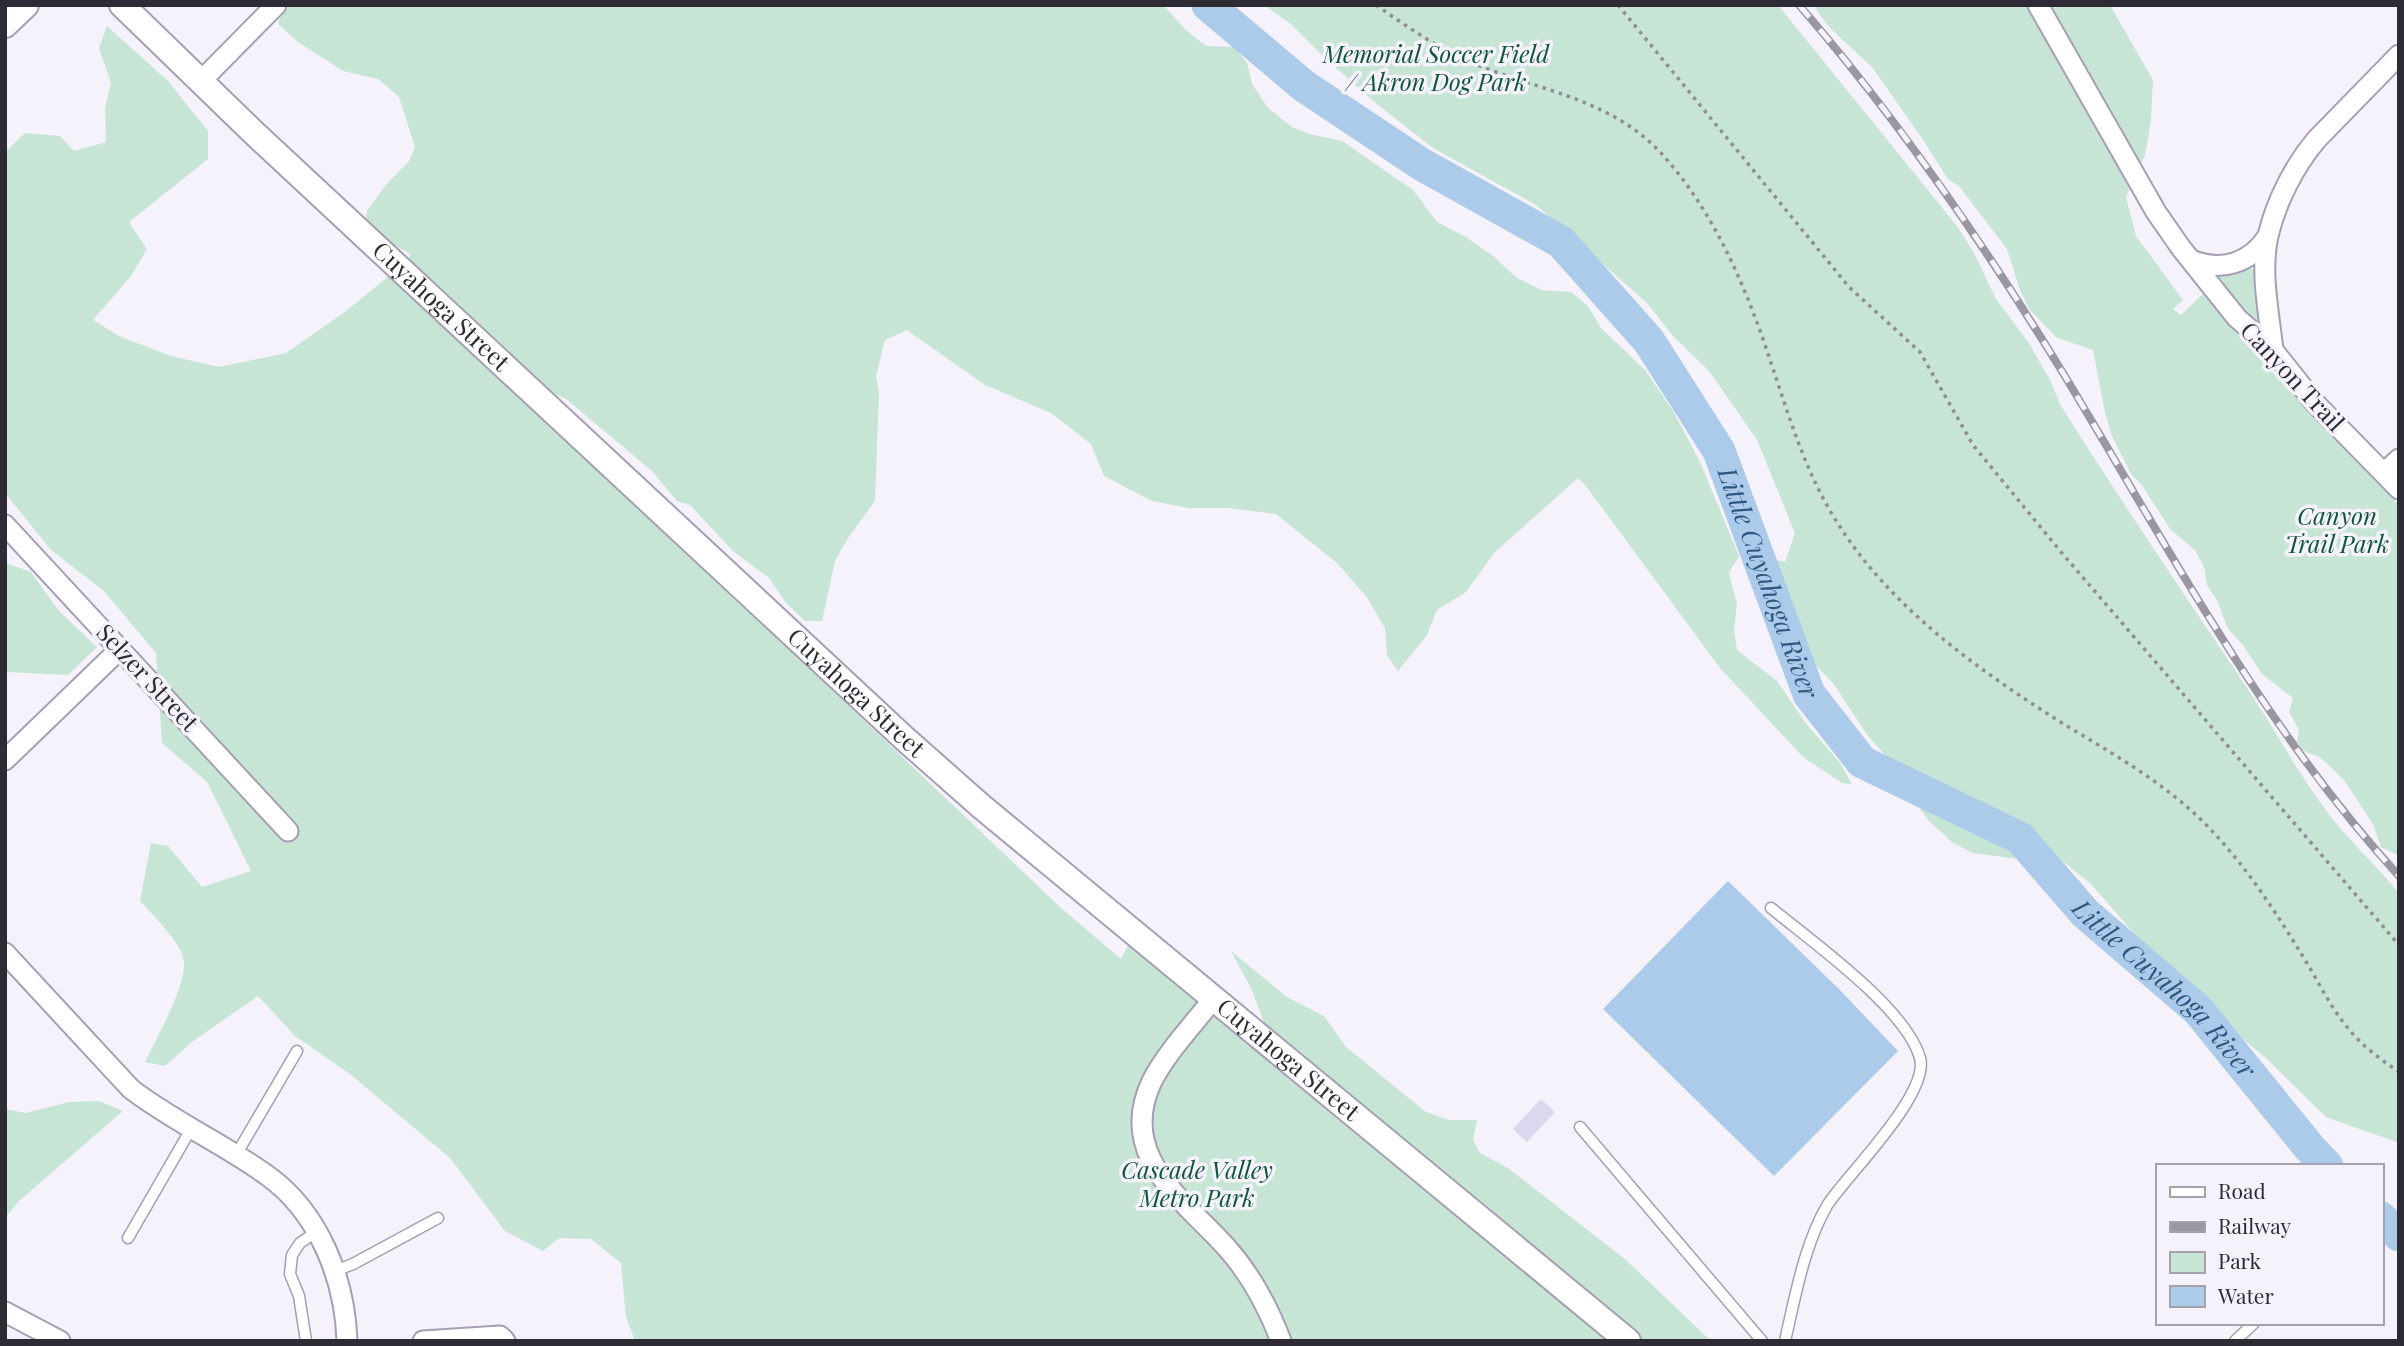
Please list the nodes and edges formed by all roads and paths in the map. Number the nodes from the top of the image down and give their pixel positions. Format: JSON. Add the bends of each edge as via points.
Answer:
{"nodes":[{"id":1,"x":26,"y":5,"type":"edge"},
{"id":2,"x":122,"y":5,"type":"edge"},
{"id":3,"x":276,"y":5,"type":"edge"},
{"id":4,"x":1376,"y":5,"type":"edge"},
{"id":5,"x":1618,"y":5,"type":"edge"},
{"id":6,"x":2038,"y":5,"type":"edge"},
{"id":7,"x":5,"y":25,"type":"edge"},
{"id":8,"x":2399,"y":55,"type":"edge"},
{"id":9,"x":200,"y":82,"type":"junction"},
{"id":10,"x":2268,"y":236,"type":"junction"},
{"id":11,"x":2191,"y":260,"type":"junction"},
{"id":12,"x":2273,"y":350,"type":"junction"},
{"id":13,"x":2399,"y":458,"type":"edge"},
{"id":14,"x":2384,"y":474,"type":"junction"},
{"id":15,"x":2399,"y":489,"type":"edge"},
{"id":16,"x":5,"y":524,"type":"edge"},
{"id":17,"x":120,"y":649,"type":"junction"},
{"id":18,"x":5,"y":760,"type":"edge"},
{"id":19,"x":288,"y":831,"type":"dead end"},
{"id":20,"x":1771,"y":908,"type":"dead end"},
{"id":21,"x":2399,"y":945,"type":"edge"},
{"id":22,"x":5,"y":953,"type":"edge"},
{"id":23,"x":1213,"y":999,"type":"junction"},
{"id":24,"x":297,"y":1051,"type":"dead end"},
{"id":25,"x":2399,"y":1072,"type":"edge"},
{"id":26,"x":1580,"y":1127,"type":"dead end"},
{"id":27,"x":191,"y":1129,"type":"junction"},
{"id":28,"x":236,"y":1155,"type":"junction"},
{"id":29,"x":438,"y":1218,"type":"dead end"},
{"id":30,"x":316,"y":1232,"type":"junction"},
{"id":31,"x":128,"y":1238,"type":"dead end"},
{"id":32,"x":335,"y":1271,"type":"junction"},
{"id":33,"x":5,"y":1312,"type":"edge"},
{"id":34,"x":2252,"y":1325,"type":"edge"},
{"id":35,"x":50,"y":1339,"type":"edge"},
{"id":36,"x":306,"y":1341,"type":"edge"},
{"id":37,"x":346,"y":1341,"type":"edge"},
{"id":38,"x":423,"y":1341,"type":"edge"},
{"id":39,"x":505,"y":1341,"type":"edge"},
{"id":40,"x":1281,"y":1341,"type":"edge"},
{"id":41,"x":1628,"y":1341,"type":"edge"},
{"id":42,"x":1762,"y":1341,"type":"edge"},
{"id":43,"x":1785,"y":1341,"type":"edge"},
{"id":44,"x":2235,"y":1341,"type":"edge"}],
"edges":[{"from":1,"to":7,"type":"street"},
{"from":2,"to":9,"type":"street","name":"Cuyahoga Street"},
{"from":3,"to":9,"type":"street"},
{"from":4,"to":25,"type":"path","via":[[1471,62],[1604,111],[1644,136],[1662,154],[1701,206],[1739,279],[1802,452],[1836,521],[1889,590],[1940,637],[2197,815],[2276,914],[2348,1029]]},
{"from":5,"to":21,"type":"path","via":[[1849,287],[1920,352],[1973,445]]},
{"from":6,"to":11,"type":"street","name":"Canyon Trail","via":[[2156,212]]},
{"from":8,"to":10,"type":"street","via":[[2307,150],[2284,190]]},
{"from":9,"to":23,"type":"street","name":"Cuyahoga Street","via":[[915,747]]},
{"from":10,"to":11,"type":"street","via":[[2253,254],[2231,265],[2215,267]]},
{"from":10,"to":12,"type":"street","via":[[2266,275]]},
{"from":11,"to":12,"type":"street","name":"Canyon Trail","via":[[2237,318]]},
{"from":12,"to":14,"type":"street","name":"Canyon Trail"},
{"from":13,"to":14,"type":"street"},
{"from":14,"to":15,"type":"street","name":"Canyon Trail"},
{"from":16,"to":17,"type":"street","name":"Selzer Street"},
{"from":17,"to":18,"type":"street"},
{"from":17,"to":19,"type":"street","name":"Selzer Street"},
{"from":20,"to":43,"type":"lane","via":[[1851,973],[1902,1023],[1921,1059],[1916,1083],[1902,1110],[1829,1204],[1811,1240]]},
{"from":22,"to":27,"type":"street","via":[[131,1089]]},
{"from":23,"to":40,"type":"street","via":[[1153,1081],[1142,1112],[1142,1129],[1158,1174],[1246,1272]]},
{"from":23,"to":41,"type":"street","name":"Cuyahoga Street"},
{"from":24,"to":28,"type":"lane"},
{"from":26,"to":42,"type":"lane"},
{"from":27,"to":28,"type":"street"},
{"from":27,"to":31,"type":"lane"},
{"from":28,"to":30,"type":"street","via":[[292,1198]]},
{"from":29,"to":32,"type":"lane"},
{"from":30,"to":32,"type":"street"},
{"from":30,"to":36,"type":"lane","via":[[292,1255],[290,1274],[299,1296]]},
{"from":32,"to":37,"type":"street","via":[[345,1308]]},
{"from":33,"to":35,"type":"street"},
{"from":34,"to":44,"type":"lane"},
{"from":38,"to":39,"type":"street","via":[[500,1336]]}]}
